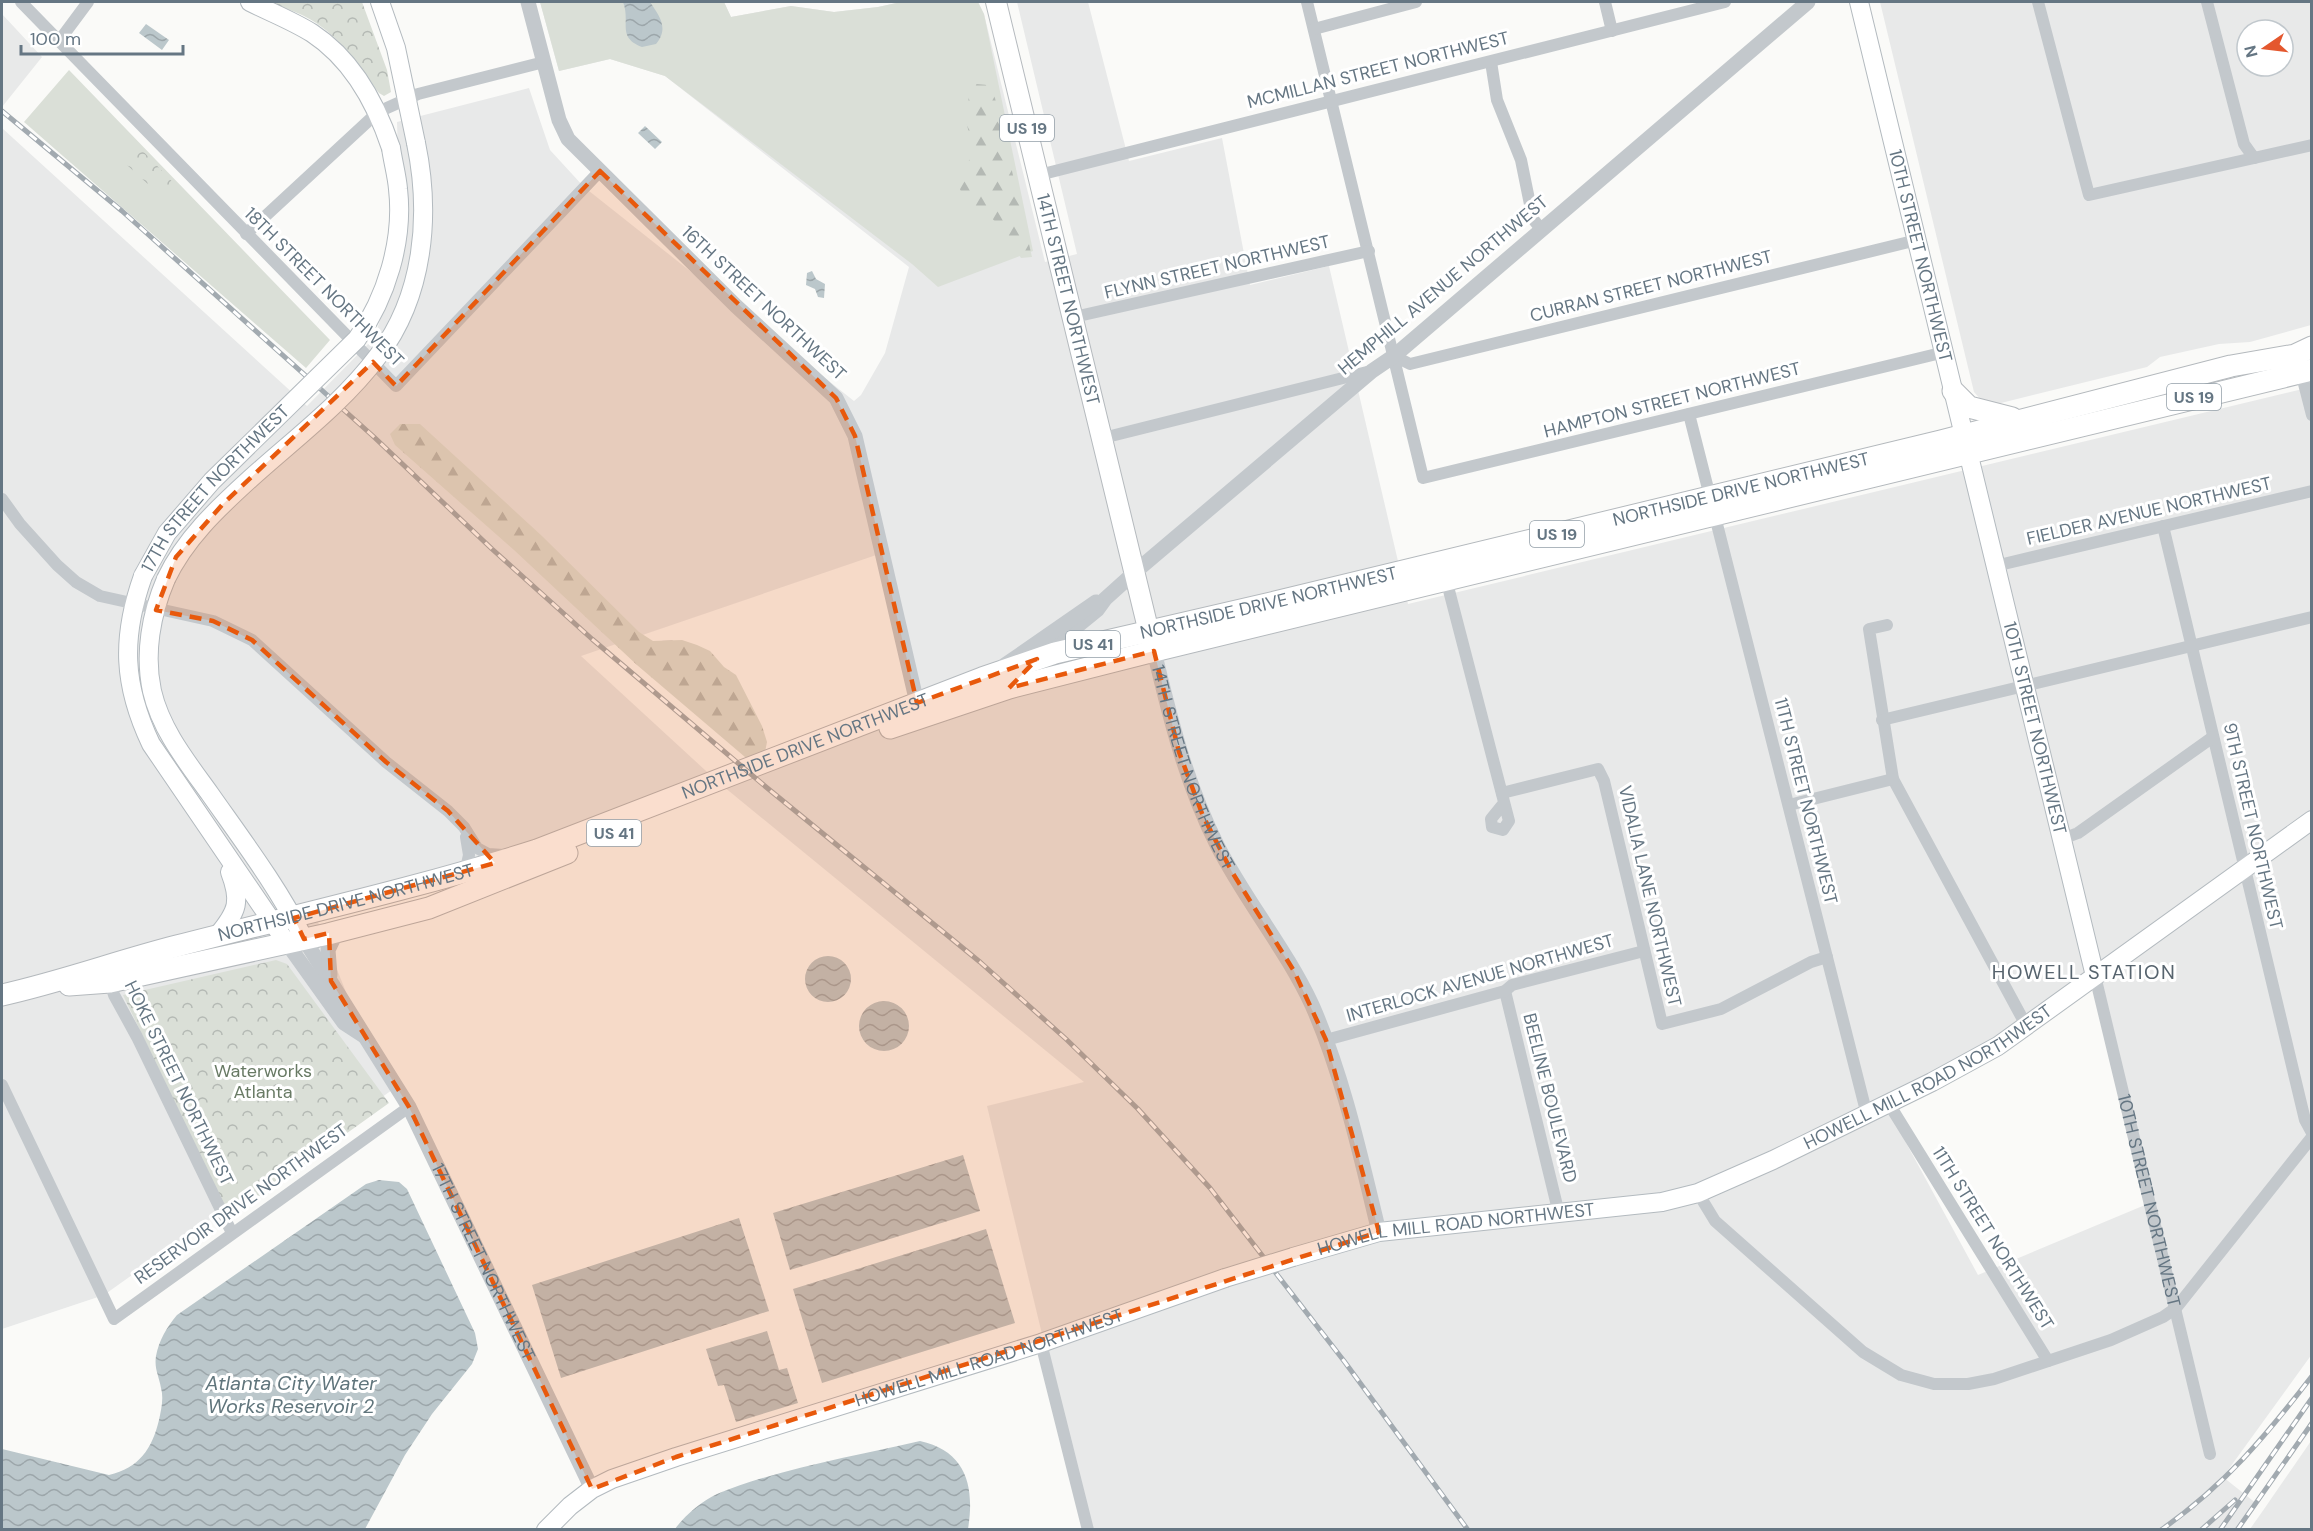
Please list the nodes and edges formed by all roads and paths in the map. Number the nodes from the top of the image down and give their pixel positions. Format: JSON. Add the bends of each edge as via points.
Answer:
{"nodes":[{"id":1,"x":21,"y":2,"type":"edge"},
{"id":2,"x":88,"y":2,"type":"edge"},
{"id":3,"x":250,"y":2,"type":"edge"},
{"id":4,"x":380,"y":2,"type":"edge"},
{"id":5,"x":528,"y":2,"type":"edge"},
{"id":6,"x":996,"y":2,"type":"edge"},
{"id":7,"x":1307,"y":2,"type":"edge"},
{"id":8,"x":1416,"y":2,"type":"edge"},
{"id":9,"x":1605,"y":2,"type":"edge"},
{"id":10,"x":1725,"y":2,"type":"edge"},
{"id":11,"x":1808,"y":2,"type":"edge"},
{"id":12,"x":1859,"y":2,"type":"edge"},
{"id":13,"x":2038,"y":2,"type":"edge"},
{"id":14,"x":2207,"y":2,"type":"edge"},
{"id":15,"x":1314,"y":29,"type":"junction"},
{"id":16,"x":1612,"y":31,"type":"junction"},
{"id":17,"x":59,"y":41,"type":"junction"},
{"id":18,"x":544,"y":62,"type":"junction"},
{"id":19,"x":1491,"y":62,"type":"junction"},
{"id":20,"x":407,"y":99,"type":"junction"},
{"id":21,"x":1332,"y":101,"type":"junction"},
{"id":22,"x":378,"y":111,"type":"junction"},
{"id":23,"x":2312,"y":146,"type":"edge"},
{"id":24,"x":2254,"y":158,"type":"junction"},
{"id":25,"x":600,"y":171,"type":"junction"},
{"id":26,"x":1039,"y":175,"type":"junction"},
{"id":27,"x":1541,"y":229,"type":"junction"},
{"id":28,"x":246,"y":234,"type":"junction"},
{"id":29,"x":1917,"y":240,"type":"junction"},
{"id":30,"x":1369,"y":251,"type":"junction"},
{"id":31,"x":1074,"y":317,"type":"junction"},
{"id":32,"x":1945,"y":352,"type":"junction"},
{"id":33,"x":1394,"y":356,"type":"junction"},
{"id":34,"x":2306,"y":360,"type":"edge"},
{"id":35,"x":1372,"y":371,"type":"junction"},
{"id":36,"x":1953,"y":391,"type":"junction"},
{"id":37,"x":1689,"y":414,"type":"junction"},
{"id":38,"x":2312,"y":415,"type":"edge"},
{"id":39,"x":2019,"y":419,"type":"junction"},
{"id":40,"x":1103,"y":438,"type":"junction"},
{"id":41,"x":1966,"y":443,"type":"junction"},
{"id":42,"x":2312,"y":491,"type":"edge"},
{"id":43,"x":2,"y":499,"type":"edge"},
{"id":44,"x":1711,"y":505,"type":"junction"},
{"id":45,"x":2163,"y":526,"type":"junction"},
{"id":46,"x":1545,"y":537,"type":"junction"},
{"id":47,"x":1995,"y":566,"type":"junction"},
{"id":48,"x":1135,"y":572,"type":"junction"},
{"id":49,"x":1446,"y":579,"type":"junction"},
{"id":50,"x":1105,"y":599,"type":"junction"},
{"id":51,"x":132,"y":604,"type":"junction"},
{"id":52,"x":156,"y":610,"type":"junction"},
{"id":53,"x":2312,"y":617,"type":"edge"},
{"id":54,"x":1887,"y":625,"type":"dead end"},
{"id":55,"x":1151,"y":641,"type":"junction"},
{"id":56,"x":2191,"y":645,"type":"junction"},
{"id":57,"x":1037,"y":659,"type":"junction"},
{"id":58,"x":991,"y":675,"type":"junction"},
{"id":59,"x":2025,"y":687,"type":"junction"},
{"id":60,"x":1010,"y":688,"type":"junction"},
{"id":61,"x":917,"y":702,"type":"junction"},
{"id":62,"x":1882,"y":720,"type":"junction"},
{"id":63,"x":2213,"y":737,"type":"junction"},
{"id":64,"x":1893,"y":779,"type":"junction"},
{"id":65,"x":1789,"y":805,"type":"junction"},
{"id":66,"x":2312,"y":820,"type":"edge"},
{"id":67,"x":464,"y":827,"type":"junction"},
{"id":68,"x":2062,"y":839,"type":"junction"},
{"id":69,"x":218,"y":842,"type":"junction"},
{"id":70,"x":520,"y":855,"type":"junction"},
{"id":71,"x":2244,"y":867,"type":"junction"},
{"id":72,"x":465,"y":873,"type":"junction"},
{"id":73,"x":294,"y":918,"type":"junction"},
{"id":74,"x":273,"y":923,"type":"junction"},
{"id":75,"x":337,"y":931,"type":"junction"},
{"id":76,"x":218,"y":935,"type":"junction"},
{"id":77,"x":295,"y":940,"type":"junction"},
{"id":78,"x":1644,"y":951,"type":"junction"},
{"id":79,"x":1827,"y":957,"type":"junction"},
{"id":80,"x":2094,"y":976,"type":"junction"},
{"id":81,"x":331,"y":981,"type":"junction"},
{"id":82,"x":110,"y":982,"type":"junction"},
{"id":83,"x":38,"y":987,"type":"junction"},
{"id":84,"x":1504,"y":991,"type":"junction"},
{"id":85,"x":2,"y":995,"type":"edge"},
{"id":86,"x":2028,"y":1027,"type":"junction"},
{"id":87,"x":368,"y":1039,"type":"junction"},
{"id":88,"x":1326,"y":1040,"type":"junction"},
{"id":89,"x":2,"y":1085,"type":"edge"},
{"id":90,"x":1889,"y":1104,"type":"junction"},
{"id":91,"x":409,"y":1107,"type":"junction"},
{"id":92,"x":1867,"y":1115,"type":"junction"},
{"id":93,"x":2312,"y":1135,"type":"edge"},
{"id":94,"x":1698,"y":1193,"type":"junction"},
{"id":95,"x":1559,"y":1214,"type":"junction"},
{"id":96,"x":1379,"y":1232,"type":"junction"},
{"id":97,"x":232,"y":1233,"type":"junction"},
{"id":98,"x":2176,"y":1308,"type":"junction"},
{"id":99,"x":1041,"y":1343,"type":"junction"},
{"id":100,"x":2048,"y":1361,"type":"junction"},
{"id":101,"x":2210,"y":1454,"type":"dead end"},
{"id":102,"x":592,"y":1489,"type":"junction"},
{"id":103,"x":546,"y":1530,"type":"edge"},
{"id":104,"x":1088,"y":1530,"type":"edge"}],
"edges":[{"from":1,"to":17,"type":"street","name":"18TH STREET NORTHWEST"},
{"from":2,"to":17,"type":"street"},
{"from":3,"to":22,"type":"main road","name":"17TH STREET NORTHWEST","via":[[312,33],[351,69]]},
{"from":4,"to":20,"type":"main road","name":"17TH STREET NORTHWEST","via":[[396,48]]},
{"from":5,"to":18,"type":"street","name":"16TH STREET NORTHWEST"},
{"from":6,"to":26,"type":"main road","name":"14TH STREET NORTHWEST","number":"US 19"},
{"from":7,"to":15,"type":"street"},
{"from":8,"to":15,"type":"street"},
{"from":9,"to":16,"type":"street"},
{"from":10,"to":16,"type":"street","name":"MCMILLAN STREET NORTHWEST"},
{"from":11,"to":27,"type":"street","name":"HEMPHILL AVENUE NORTHWEST"},
{"from":12,"to":29,"type":"main road","name":"10TH STREET NORTHWEST"},
{"from":13,"to":24,"type":"street","via":[[2089,195]]},
{"from":14,"to":24,"type":"street","via":[[2244,144]]},
{"from":15,"to":21,"type":"street"},
{"from":16,"to":19,"type":"street","name":"MCMILLAN STREET NORTHWEST"},
{"from":17,"to":28,"type":"street","name":"18TH STREET NORTHWEST"},
{"from":18,"to":20,"type":"street"},
{"from":18,"to":25,"type":"street","name":"16TH STREET NORTHWEST","via":[[568,139]]},
{"from":19,"to":21,"type":"street","name":"MCMILLAN STREET NORTHWEST"},
{"from":19,"to":27,"type":"street","via":[[1497,100],[1521,160],[1533,219]]},
{"from":20,"to":22,"type":"street"},
{"from":20,"to":52,"type":"main road","name":"17TH STREET NORTHWEST","bridge":true,"via":[[423,190],[423,229],[410,296],[391,337],[352,386],[191,538],[176,557]]},
{"from":21,"to":26,"type":"street","name":"MCMILLAN STREET NORTHWEST"},
{"from":21,"to":30,"type":"street"},
{"from":22,"to":28,"type":"street"},
{"from":22,"to":51,"type":"main road","name":"17TH STREET NORTHWEST","bridge":true,"via":[[391,148],[399,190],[398,225],[378,307],[357,339],[212,481],[167,533]]},
{"from":23,"to":24,"type":"street"},
{"from":25,"to":28,"type":"street","name":"18TH STREET NORTHWEST","via":[[396,386]]},
{"from":25,"to":61,"type":"street","name":"16TH STREET NORTHWEST","via":[[736,306],[836,398],[855,436]]},
{"from":26,"to":31,"type":"main road","name":"14TH STREET NORTHWEST","number":"US 19"},
{"from":27,"to":33,"type":"street","name":"HEMPHILL AVENUE NORTHWEST"},
{"from":29,"to":32,"type":"main road","name":"10TH STREET NORTHWEST"},
{"from":29,"to":33,"type":"street","name":"CURRAN STREET NORTHWEST","via":[[1410,364]]},
{"from":30,"to":31,"type":"street","name":"FLYNN STREET NORTHWEST"},
{"from":30,"to":33,"type":"street"},
{"from":31,"to":40,"type":"main road","name":"14TH STREET NORTHWEST","number":"US 19"},
{"from":32,"to":36,"type":"main road","name":"10TH STREET NORTHWEST"},
{"from":32,"to":37,"type":"street","name":"HAMPTON STREET NORTHWEST"},
{"from":33,"to":35,"type":"street","name":"HEMPHILL AVENUE NORTHWEST"},
{"from":33,"to":37,"type":"street","name":"HAMPTON STREET NORTHWEST","via":[[1423,478]]},
{"from":34,"to":38,"type":"street"},
{"from":34,"to":39,"type":"highway","name":"NORTHSIDE DRIVE NORTHWEST","number":"US 19","via":[[2231,366]]},
{"from":34,"to":41,"type":"highway","name":"NORTHSIDE DRIVE NORTHWEST","number":"US 19"},
{"from":35,"to":40,"type":"street"},
{"from":35,"to":48,"type":"street","name":"HEMPHILL AVENUE NORTHWEST"},
{"from":36,"to":39,"type":"highway","via":[[1969,407]]},
{"from":36,"to":41,"type":"main road","name":"10TH STREET NORTHWEST"},
{"from":37,"to":44,"type":"street","name":"11TH STREET NORTHWEST"},
{"from":39,"to":41,"type":"highway","name":"NORTHSIDE DRIVE NORTHWEST","number":"US 19"},
{"from":40,"to":48,"type":"main road","name":"14TH STREET NORTHWEST","number":"US 19"},
{"from":41,"to":44,"type":"highway","name":"NORTHSIDE DRIVE NORTHWEST","number":"US 19"},
{"from":41,"to":47,"type":"main road","name":"10TH STREET NORTHWEST"},
{"from":42,"to":45,"type":"street","name":"FIELDER AVENUE NORTHWEST"},
{"from":43,"to":51,"type":"street","via":[[20,524],[76,582],[100,596]]},
{"from":44,"to":46,"type":"highway","name":"NORTHSIDE DRIVE NORTHWEST","number":"US 19"},
{"from":44,"to":49,"type":"highway","name":"NORTHSIDE DRIVE NORTHWEST","number":"US 19"},
{"from":44,"to":65,"type":"street","name":"11TH STREET NORTHWEST"},
{"from":45,"to":47,"type":"street","name":"FIELDER AVENUE NORTHWEST"},
{"from":45,"to":56,"type":"street","name":"9TH STREET NORTHWEST"},
{"from":46,"to":49,"type":"highway","via":[[1519,551],[1463,564]]},
{"from":46,"to":55,"type":"highway","name":"NORTHSIDE DRIVE NORTHWEST","number":"US 19"},
{"from":47,"to":59,"type":"main road","name":"10TH STREET NORTHWEST"},
{"from":48,"to":50,"type":"street","name":"HEMPHILL AVENUE NORTHWEST"},
{"from":48,"to":55,"type":"main road","name":"14TH STREET NORTHWEST","number":"US 19"},
{"from":49,"to":55,"type":"highway","name":"NORTHSIDE DRIVE NORTHWEST","number":"US 19"},
{"from":49,"to":78,"type":"street","name":"VIDALIA LANE NORTHWEST","via":[[1503,798],[1598,769],[1605,781]]},
{"from":50,"to":57,"type":"street","name":"HEMPHILL AVENUE NORTHWEST"},
{"from":50,"to":58,"type":"street","name":"HEMPHILL AVENUE NORTHWEST","via":[[1090,604]]},
{"from":51,"to":52,"type":"street"},
{"from":51,"to":69,"type":"main road","name":"17TH STREET NORTHWEST","via":[[128,671],[139,719],[154,748]]},
{"from":52,"to":67,"type":"street","via":[[213,621],[252,640]]},
{"from":52,"to":73,"type":"main road","name":"17TH STREET NORTHWEST","via":[[148,667],[160,716]]},
{"from":53,"to":56,"type":"street"},
{"from":54,"to":62,"type":"street","via":[[1869,629]]},
{"from":55,"to":57,"type":"highway","name":"NORTHSIDE DRIVE NORTHWEST","number":"US 41"},
{"from":55,"to":60,"type":"highway","name":"NORTHSIDE DRIVE NORTHWEST","number":"US 41"},
{"from":55,"to":88,"type":"street","name":"14TH STREET NORTHWEST","via":[[1179,752],[1203,816],[1232,872],[1294,971]]},
{"from":56,"to":59,"type":"street"},
{"from":56,"to":63,"type":"street","name":"9TH STREET NORTHWEST"},
{"from":57,"to":58,"type":"highway","name":"NORTHSIDE DRIVE NORTHWEST","number":"US 41"},
{"from":57,"to":60,"type":"street","name":"HEMPHILL AVENUE NORTHWEST"},
{"from":58,"to":61,"type":"highway","name":"NORTHSIDE DRIVE NORTHWEST","number":"US 41"},
{"from":59,"to":62,"type":"street"},
{"from":59,"to":68,"type":"main road","name":"10TH STREET NORTHWEST"},
{"from":60,"to":75,"type":"highway","name":"NORTHSIDE DRIVE NORTHWEST","number":"US 41","via":[[835,747],[429,908]]},
{"from":61,"to":70,"type":"highway","name":"NORTHSIDE DRIVE NORTHWEST","number":"US 41","via":[[651,808]]},
{"from":62,"to":64,"type":"street"},
{"from":63,"to":68,"type":"street","via":[[2078,833]]},
{"from":63,"to":71,"type":"street","name":"9TH STREET NORTHWEST"},
{"from":64,"to":65,"type":"street"},
{"from":64,"to":86,"type":"street"},
{"from":65,"to":79,"type":"street","name":"11TH STREET NORTHWEST"},
{"from":66,"to":71,"type":"main road","name":"HOWELL MILL ROAD NORTHWEST"},
{"from":67,"to":70,"type":"street","via":[[481,852]]},
{"from":67,"to":72,"type":"street","via":[[469,855]]},
{"from":68,"to":80,"type":"main road","name":"10TH STREET NORTHWEST"},
{"from":69,"to":74,"type":"main road","name":"17TH STREET NORTHWEST"},
{"from":69,"to":76,"type":"main road","via":[[238,902],[230,921]]},
{"from":70,"to":72,"type":"highway","name":"NORTHSIDE DRIVE NORTHWEST","number":"US 41"},
{"from":71,"to":80,"type":"main road","name":"HOWELL MILL ROAD NORTHWEST"},
{"from":71,"to":93,"type":"street","name":"9TH STREET NORTHWEST","via":[[2305,1120]]},
{"from":72,"to":73,"type":"highway","name":"NORTHSIDE DRIVE NORTHWEST","number":"US 41"},
{"from":73,"to":74,"type":"highway","name":"NORTHSIDE DRIVE NORTHWEST","number":"US 41"},
{"from":73,"to":77,"type":"main road","name":"17TH STREET NORTHWEST"},
{"from":74,"to":76,"type":"highway","name":"NORTHSIDE DRIVE NORTHWEST","number":"US 41"},
{"from":74,"to":77,"type":"main road","name":"17TH STREET NORTHWEST"},
{"from":75,"to":77,"type":"highway","name":"NORTHSIDE DRIVE NORTHWEST","number":"US 41"},
{"from":75,"to":81,"type":"street","via":[[328,950]]},
{"from":76,"to":83,"type":"highway","name":"NORTHSIDE DRIVE NORTHWEST","number":"US 41","via":[[108,963]]},
{"from":77,"to":81,"type":"street","name":"17TH STREET NORTHWEST"},
{"from":77,"to":82,"type":"highway","name":"NORTHSIDE DRIVE NORTHWEST","number":"US 41"},
{"from":77,"to":87,"type":"street","name":"17TH STREET NORTHWEST","via":[[344,1023]]},
{"from":78,"to":79,"type":"street","name":"VIDALIA LANE NORTHWEST","via":[[1662,1024],[1721,1009]]},
{"from":78,"to":84,"type":"street","name":"INTERLOCK AVENUE NORTHWEST","via":[[1512,985]]},
{"from":79,"to":92,"type":"street","name":"11TH STREET NORTHWEST"},
{"from":80,"to":86,"type":"main road","name":"HOWELL MILL ROAD NORTHWEST"},
{"from":80,"to":98,"type":"street","name":"10TH STREET NORTHWEST"},
{"from":81,"to":87,"type":"street","name":"17TH STREET NORTHWEST"},
{"from":82,"to":83,"type":"highway","name":"NORTHSIDE DRIVE NORTHWEST","number":"US 41"},
{"from":82,"to":97,"type":"street","name":"HOKE STREET NORTHWEST"},
{"from":83,"to":85,"type":"highway","name":"NORTHSIDE DRIVE NORTHWEST","number":"US 41"},
{"from":84,"to":88,"type":"street","name":"INTERLOCK AVENUE NORTHWEST"},
{"from":84,"to":95,"type":"street","name":"BEELINE BOULEVARD"},
{"from":86,"to":90,"type":"main road","name":"HOWELL MILL ROAD NORTHWEST"},
{"from":87,"to":91,"type":"street","name":"17TH STREET NORTHWEST"},
{"from":88,"to":96,"type":"street","name":"14TH STREET NORTHWEST"},
{"from":89,"to":97,"type":"street","name":"RESERVOIR DRIVE NORTHWEST","via":[[114,1319]]},
{"from":90,"to":92,"type":"main road","name":"HOWELL MILL ROAD NORTHWEST"},
{"from":90,"to":100,"type":"street","name":"11TH STREET NORTHWEST"},
{"from":91,"to":97,"type":"street","name":"RESERVOIR DRIVE NORTHWEST"},
{"from":91,"to":102,"type":"street","name":"17TH STREET NORTHWEST"},
{"from":92,"to":94,"type":"main road","name":"HOWELL MILL ROAD NORTHWEST"},
{"from":93,"to":98,"type":"street"},
{"from":94,"to":95,"type":"main road","name":"HOWELL MILL ROAD NORTHWEST","via":[[1653,1203]]},
{"from":94,"to":100,"type":"street","via":[[1715,1221],[1863,1352],[1901,1375],[1934,1384],[1968,1384]]},
{"from":95,"to":96,"type":"main road","name":"HOWELL MILL ROAD NORTHWEST"},
{"from":96,"to":99,"type":"main road","name":"HOWELL MILL ROAD NORTHWEST","bridge":true,"via":[[1225,1278]]},
{"from":98,"to":100,"type":"street","via":[[2132,1332]]},
{"from":98,"to":101,"type":"street","name":"10TH STREET NORTHWEST"},
{"from":99,"to":102,"type":"main road","name":"HOWELL MILL ROAD NORTHWEST","via":[[676,1457]]},
{"from":99,"to":104,"type":"street"},
{"from":102,"to":103,"type":"main road","name":"HOWELL MILL ROAD NORTHWEST"}]}
